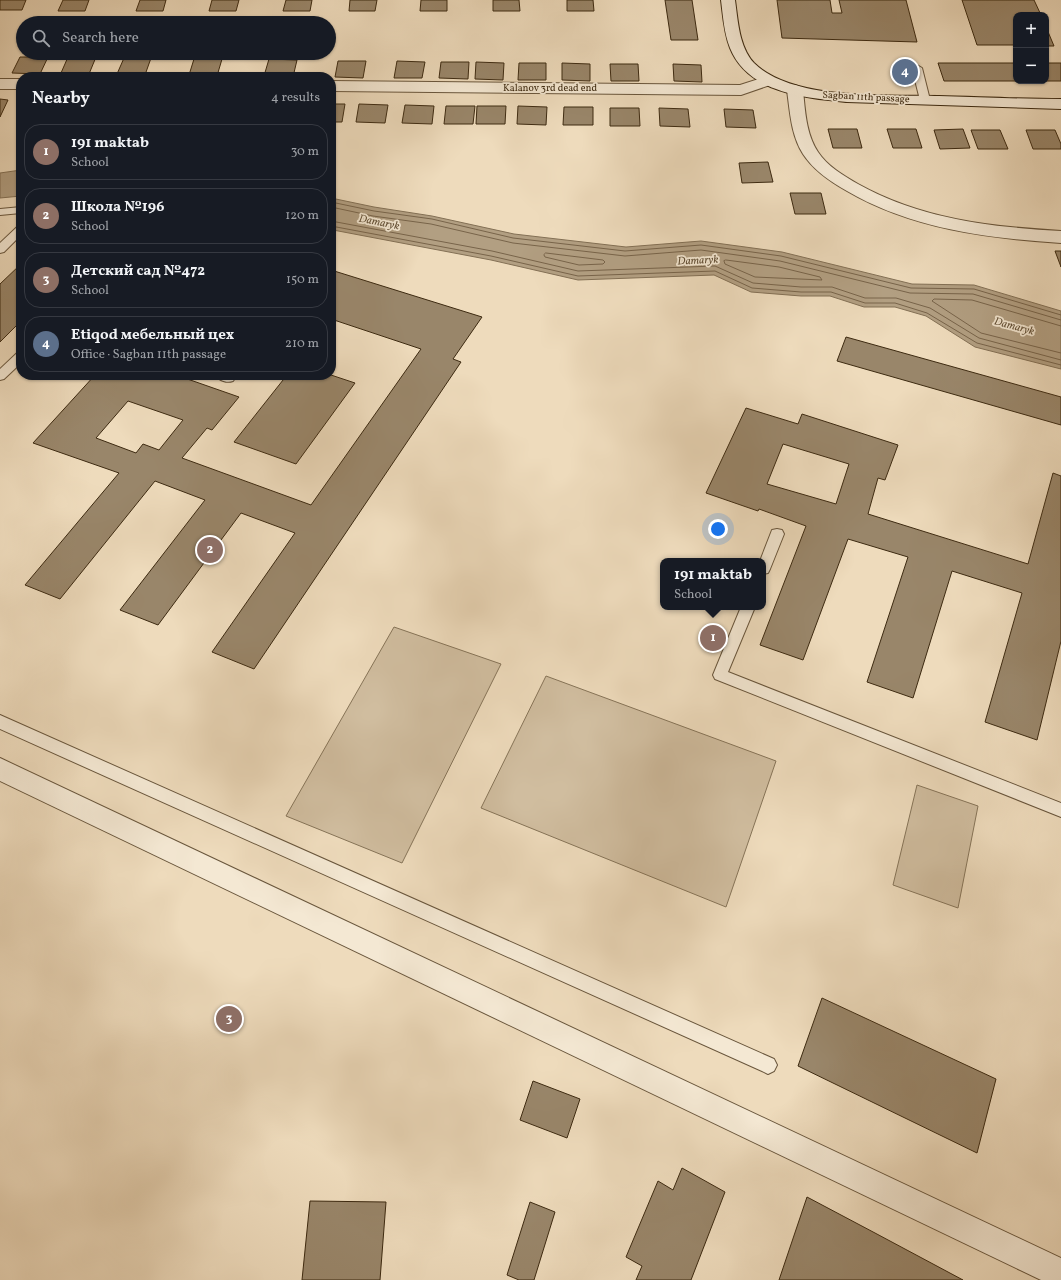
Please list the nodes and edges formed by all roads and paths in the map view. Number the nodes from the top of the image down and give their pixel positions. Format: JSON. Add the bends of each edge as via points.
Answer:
{"nodes":[{"id":1,"x":728,"y":0,"type":"edge"},
{"id":2,"x":917,"y":68,"type":"dead end"},
{"id":3,"x":768,"y":81,"type":"junction"},
{"id":4,"x":0,"y":84,"type":"edge"},
{"id":5,"x":16,"y":84,"type":"edge"},
{"id":6,"x":336,"y":86,"type":"edge"},
{"id":7,"x":795,"y":90,"type":"junction"},
{"id":8,"x":925,"y":100,"type":"junction"},
{"id":9,"x":1061,"y":104,"type":"edge"},
{"id":10,"x":16,"y":210,"type":"edge"},
{"id":11,"x":0,"y":212,"type":"edge"},
{"id":12,"x":16,"y":234,"type":"edge"},
{"id":13,"x":1061,"y":237,"type":"edge"},
{"id":14,"x":0,"y":249,"type":"edge"},
{"id":15,"x":16,"y":361,"type":"edge"},
{"id":16,"x":0,"y":376,"type":"edge"},
{"id":17,"x":777,"y":534,"type":"dead end"},
{"id":18,"x":766,"y":562,"type":"edge"},
{"id":19,"x":747,"y":610,"type":"edge"},
{"id":20,"x":0,"y":722,"type":"edge"},
{"id":21,"x":0,"y":769,"type":"edge"},
{"id":22,"x":1061,"y":810,"type":"edge"},
{"id":23,"x":768,"y":1065,"type":"dead end"},
{"id":24,"x":1061,"y":1274,"type":"edge"}],
"edges":[{"from":1,"to":3,"type":"street","name":"Sagban 11th passage","via":[[736,44],[746,63]]},
{"from":2,"to":8,"type":"lane"},
{"from":3,"to":6,"type":"street","name":"Kalanov 3rd dead end","via":[[741,90]]},
{"from":3,"to":7,"type":"street","name":"Sagban 11th passage"},
{"from":4,"to":5,"type":"street"},
{"from":7,"to":8,"type":"street","name":"Sagban 11th passage","via":[[849,98]]},
{"from":7,"to":13,"type":"street","via":[[802,136],[808,150],[819,163],[855,189],[878,201],[943,224]]},
{"from":8,"to":9,"type":"street","name":"Sagban 11th passage"},
{"from":10,"to":11,"type":"lane"},
{"from":12,"to":14,"type":"lane"},
{"from":15,"to":16,"type":"lane"},
{"from":17,"to":18,"type":"lane"},
{"from":19,"to":22,"type":"lane","via":[[720,675]]},
{"from":20,"to":23,"type":"lane"},
{"from":21,"to":24,"type":"street"}]}
